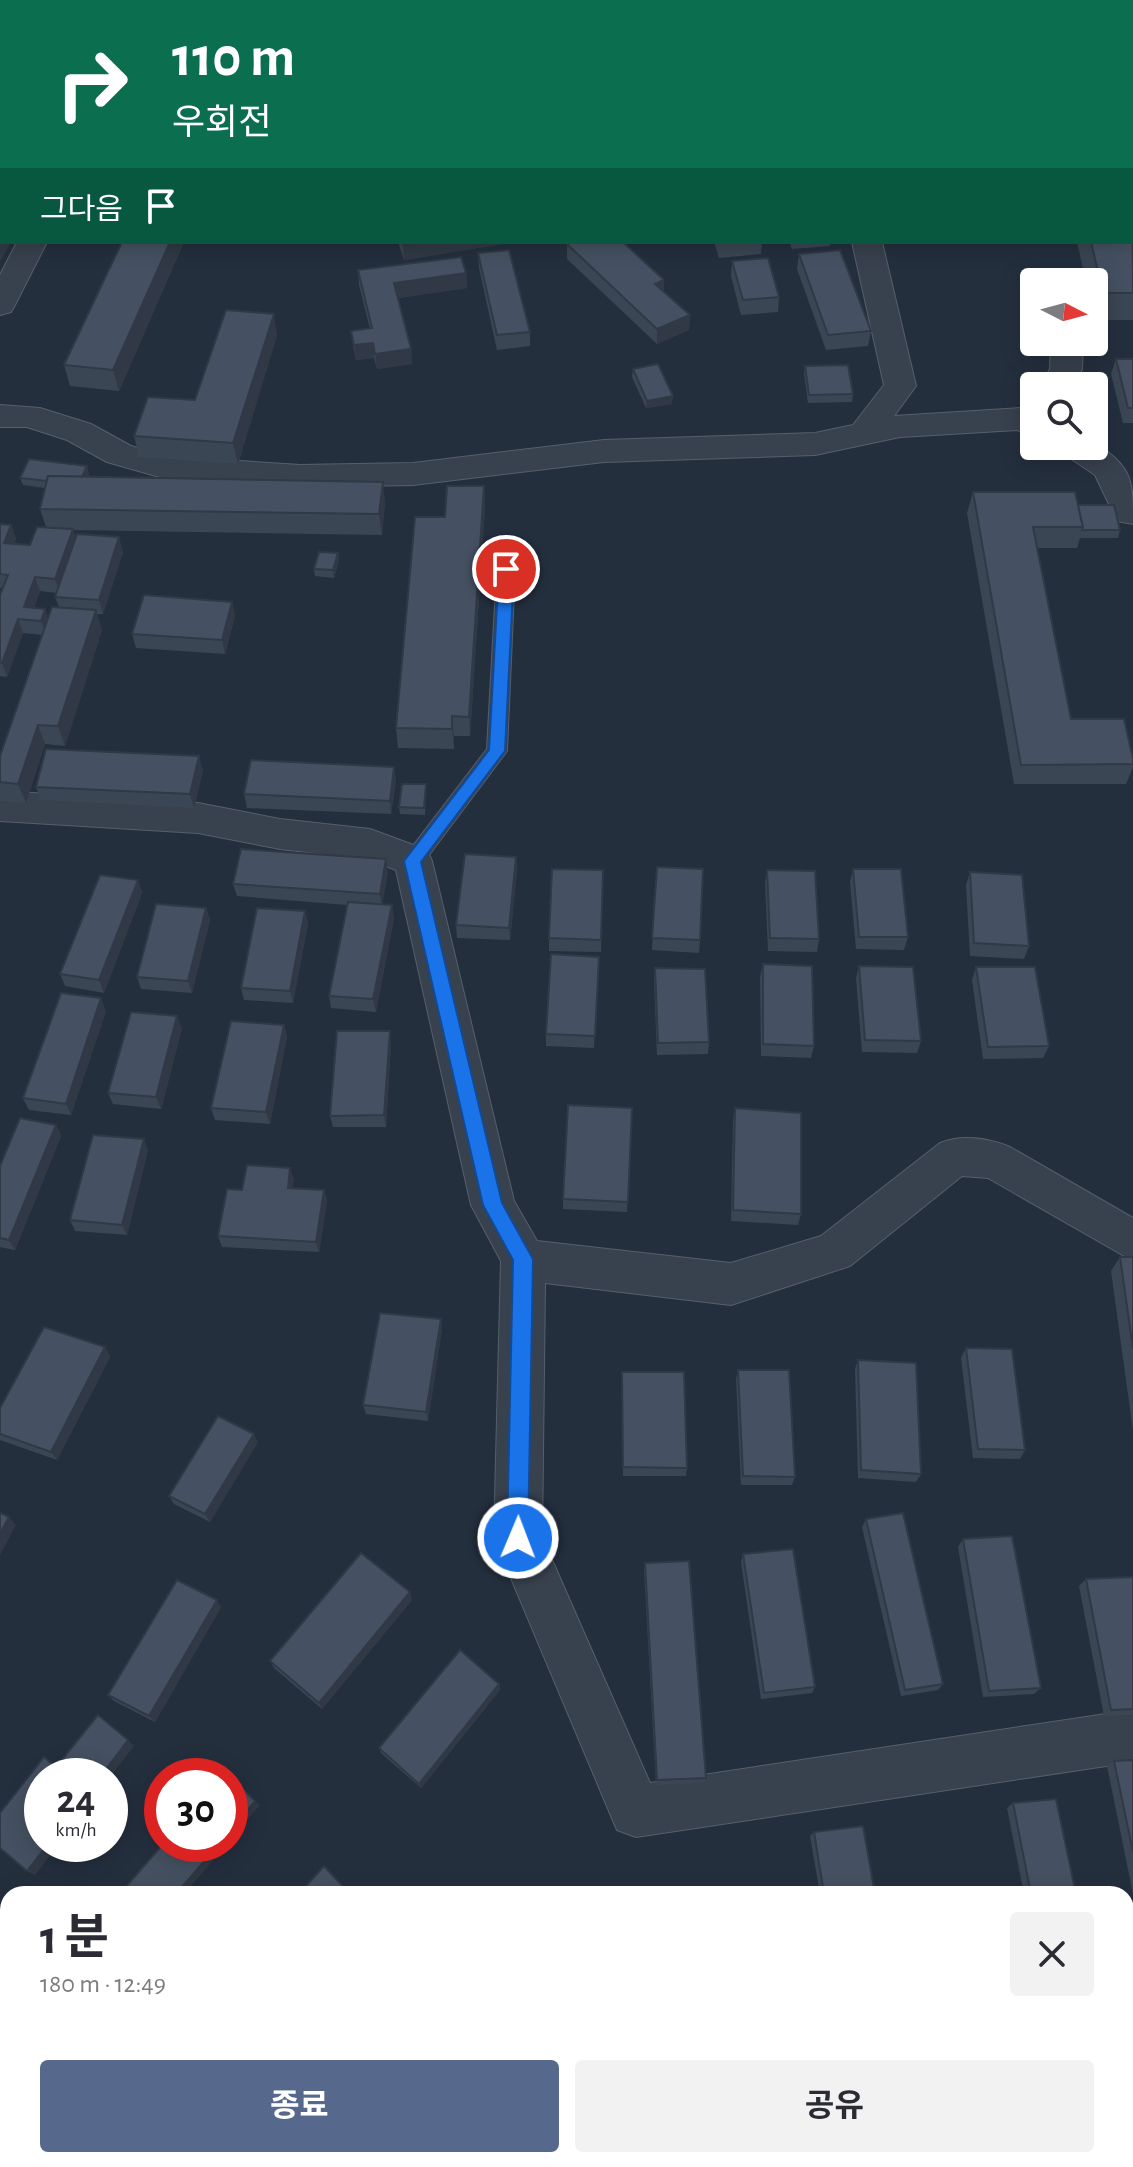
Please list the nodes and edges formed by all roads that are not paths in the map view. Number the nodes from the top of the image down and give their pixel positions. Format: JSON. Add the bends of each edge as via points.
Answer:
{"nodes":[{"id":1,"x":31,"y":244,"type":"edge"},
{"id":2,"x":867,"y":244,"type":"edge"},
{"id":3,"x":0,"y":305,"type":"edge"},
{"id":4,"x":0,"y":416,"type":"edge"},
{"id":5,"x":1020,"y":418,"type":"edge"},
{"id":6,"x":864,"y":434,"type":"junction"},
{"id":7,"x":1097,"y":460,"type":"edge"},
{"id":8,"x":1129,"y":513,"type":"dead end"},
{"id":9,"x":506,"y":569,"type":"dead end"},
{"id":10,"x":0,"y":806,"type":"edge"},
{"id":11,"x":413,"y":861,"type":"junction"},
{"id":12,"x":1133,"y":1241,"type":"edge"},
{"id":13,"x":523,"y":1259,"type":"junction"},
{"id":14,"x":1133,"y":1740,"type":"edge"}],
"edges":[{"from":1,"to":3,"type":"street"},
{"from":2,"to":6,"type":"street","via":[[900,386]]},
{"from":4,"to":6,"type":"street","via":[[29,416],[163,467],[300,476],[413,474],[604,451],[815,444]]},
{"from":5,"to":6,"type":"street","via":[[926,423]]},
{"from":7,"to":8,"type":"street","via":[[1109,468]]},
{"from":9,"to":11,"type":"lane","via":[[497,751]]},
{"from":10,"to":11,"type":"street","via":[[198,818],[370,844]]},
{"from":11,"to":13,"type":"street","via":[[493,1205]]},
{"from":12,"to":13,"type":"street","via":[[995,1160],[955,1156],[834,1252],[731,1284]]},
{"from":13,"to":14,"type":"street","via":[[518,1538],[636,1811]]}]}
